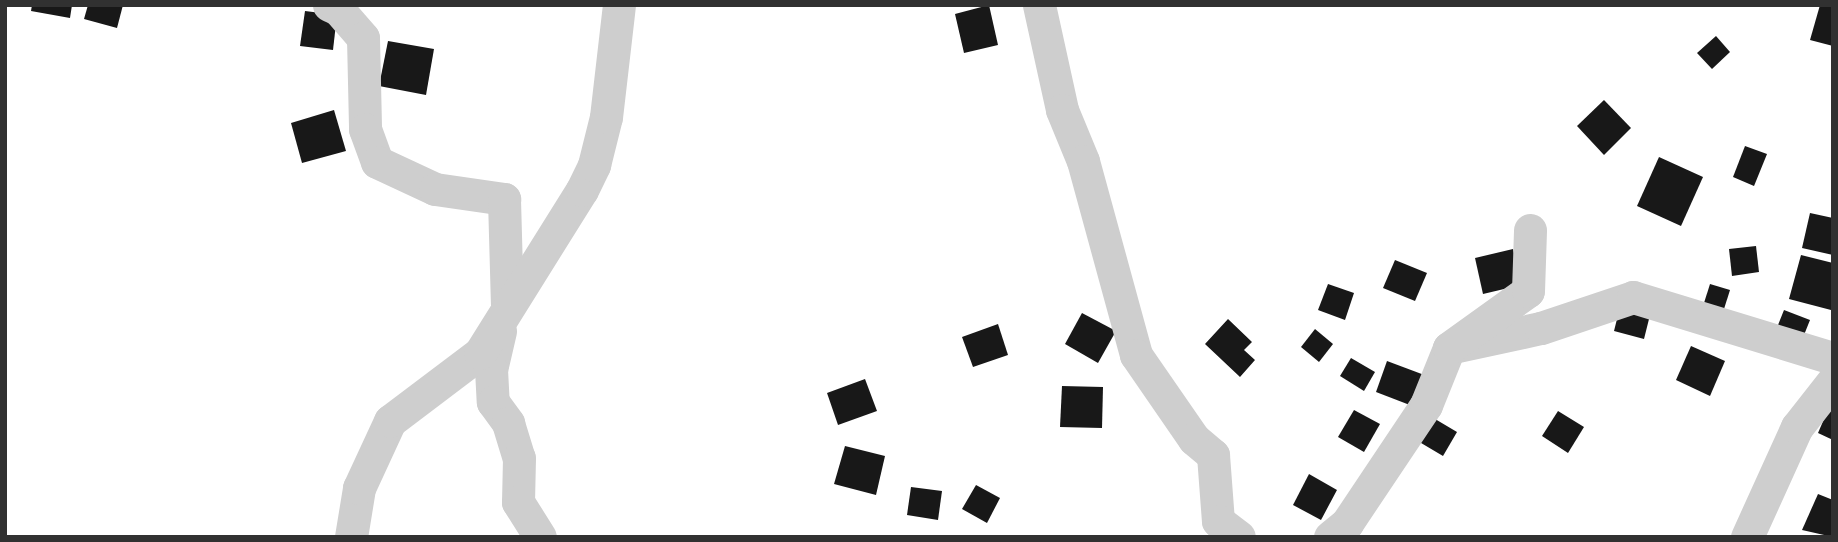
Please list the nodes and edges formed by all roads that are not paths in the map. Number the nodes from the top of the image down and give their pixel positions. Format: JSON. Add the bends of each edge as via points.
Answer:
{"nodes":[{"id":1,"x":329,"y":5,"type":"edge"},
{"id":2,"x":619,"y":5,"type":"edge"},
{"id":3,"x":1039,"y":5,"type":"edge"},
{"id":4,"x":1530,"y":230,"type":"dead end"},
{"id":5,"x":506,"y":310,"type":"junction"},
{"id":6,"x":1449,"y":348,"type":"junction"},
{"id":7,"x":1833,"y":358,"type":"edge"},
{"id":8,"x":1833,"y":382,"type":"edge"},
{"id":9,"x":351,"y":537,"type":"edge"},
{"id":10,"x":540,"y":537,"type":"edge"},
{"id":11,"x":1239,"y":537,"type":"edge"},
{"id":12,"x":1331,"y":537,"type":"edge"},
{"id":13,"x":1747,"y":537,"type":"edge"}],
"edges":[{"from":1,"to":5,"type":"street","via":[[363,38],[365,129],[377,162],[435,189],[504,199]]},
{"from":2,"to":5,"type":"street","via":[[606,117],[594,165]]},
{"from":3,"to":11,"type":"street","via":[[1062,110],[1083,160],[1136,355],[1194,439],[1213,455],[1218,520]]},
{"from":4,"to":6,"type":"street","via":[[1528,292]]},
{"from":5,"to":9,"type":"street","via":[[480,352],[390,421],[359,488]]},
{"from":5,"to":10,"type":"street","via":[[491,369],[493,402],[508,422],[519,458],[518,502]]},
{"from":6,"to":7,"type":"street","via":[[1542,328],[1633,297]]},
{"from":6,"to":12,"type":"street","via":[[1426,405],[1347,523]]},
{"from":8,"to":13,"type":"street","via":[[1797,427]]}]}
